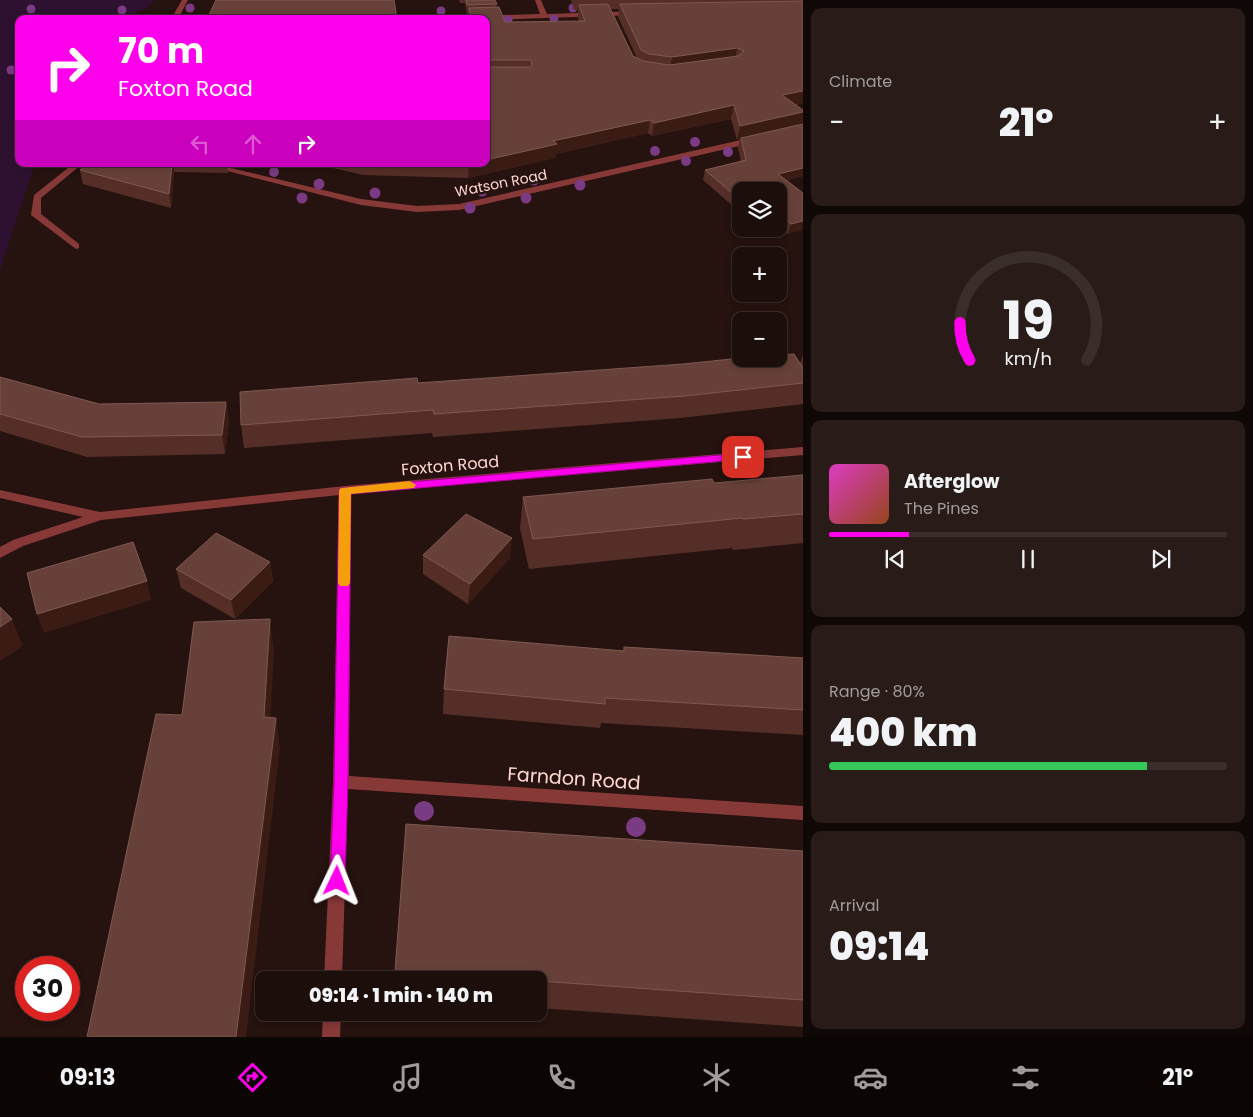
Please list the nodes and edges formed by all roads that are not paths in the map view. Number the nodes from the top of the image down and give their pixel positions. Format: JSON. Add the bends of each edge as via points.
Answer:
{"nodes":[{"id":1,"x":185,"y":0,"type":"edge"},
{"id":2,"x":538,"y":0,"type":"edge"},
{"id":3,"x":640,"y":13,"type":"edge"},
{"id":4,"x":544,"y":14,"type":"junction"},
{"id":5,"x":176,"y":15,"type":"edge"},
{"id":6,"x":490,"y":16,"type":"edge"},
{"id":7,"x":765,"y":138,"type":"edge"},
{"id":8,"x":74,"y":167,"type":"edge"},
{"id":9,"x":216,"y":167,"type":"edge"},
{"id":10,"x":76,"y":246,"type":"dead end"},
{"id":11,"x":803,"y":452,"type":"edge"},
{"id":12,"x":345,"y":490,"type":"junction"},
{"id":13,"x":0,"y":494,"type":"edge"},
{"id":14,"x":100,"y":516,"type":"junction"},
{"id":15,"x":0,"y":553,"type":"edge"},
{"id":16,"x":341,"y":782,"type":"junction"},
{"id":17,"x":803,"y":813,"type":"edge"},
{"id":18,"x":333,"y":971,"type":"edge"},
{"id":19,"x":332,"y":1021,"type":"edge"},
{"id":20,"x":331,"y":1037,"type":"edge"}],
"edges":[{"from":1,"to":5,"type":"street"},
{"from":2,"to":4,"type":"street"},
{"from":3,"to":4,"type":"street","via":[[613,16]]},
{"from":4,"to":6,"type":"street"},
{"from":7,"to":9,"type":"street","name":"Watson Road","via":[[534,192],[459,206],[417,209],[361,202]]},
{"from":8,"to":10,"type":"street","via":[[37,197],[36,215]]},
{"from":11,"to":12,"type":"street","name":"Foxton Road"},
{"from":12,"to":14,"type":"street","name":"Foxton Road"},
{"from":12,"to":16,"type":"street"},
{"from":13,"to":14,"type":"street"},
{"from":14,"to":15,"type":"street","via":[[18,543]]},
{"from":16,"to":17,"type":"street","name":"Farndon Road"},
{"from":16,"to":18,"type":"street"},
{"from":19,"to":20,"type":"street"}]}
